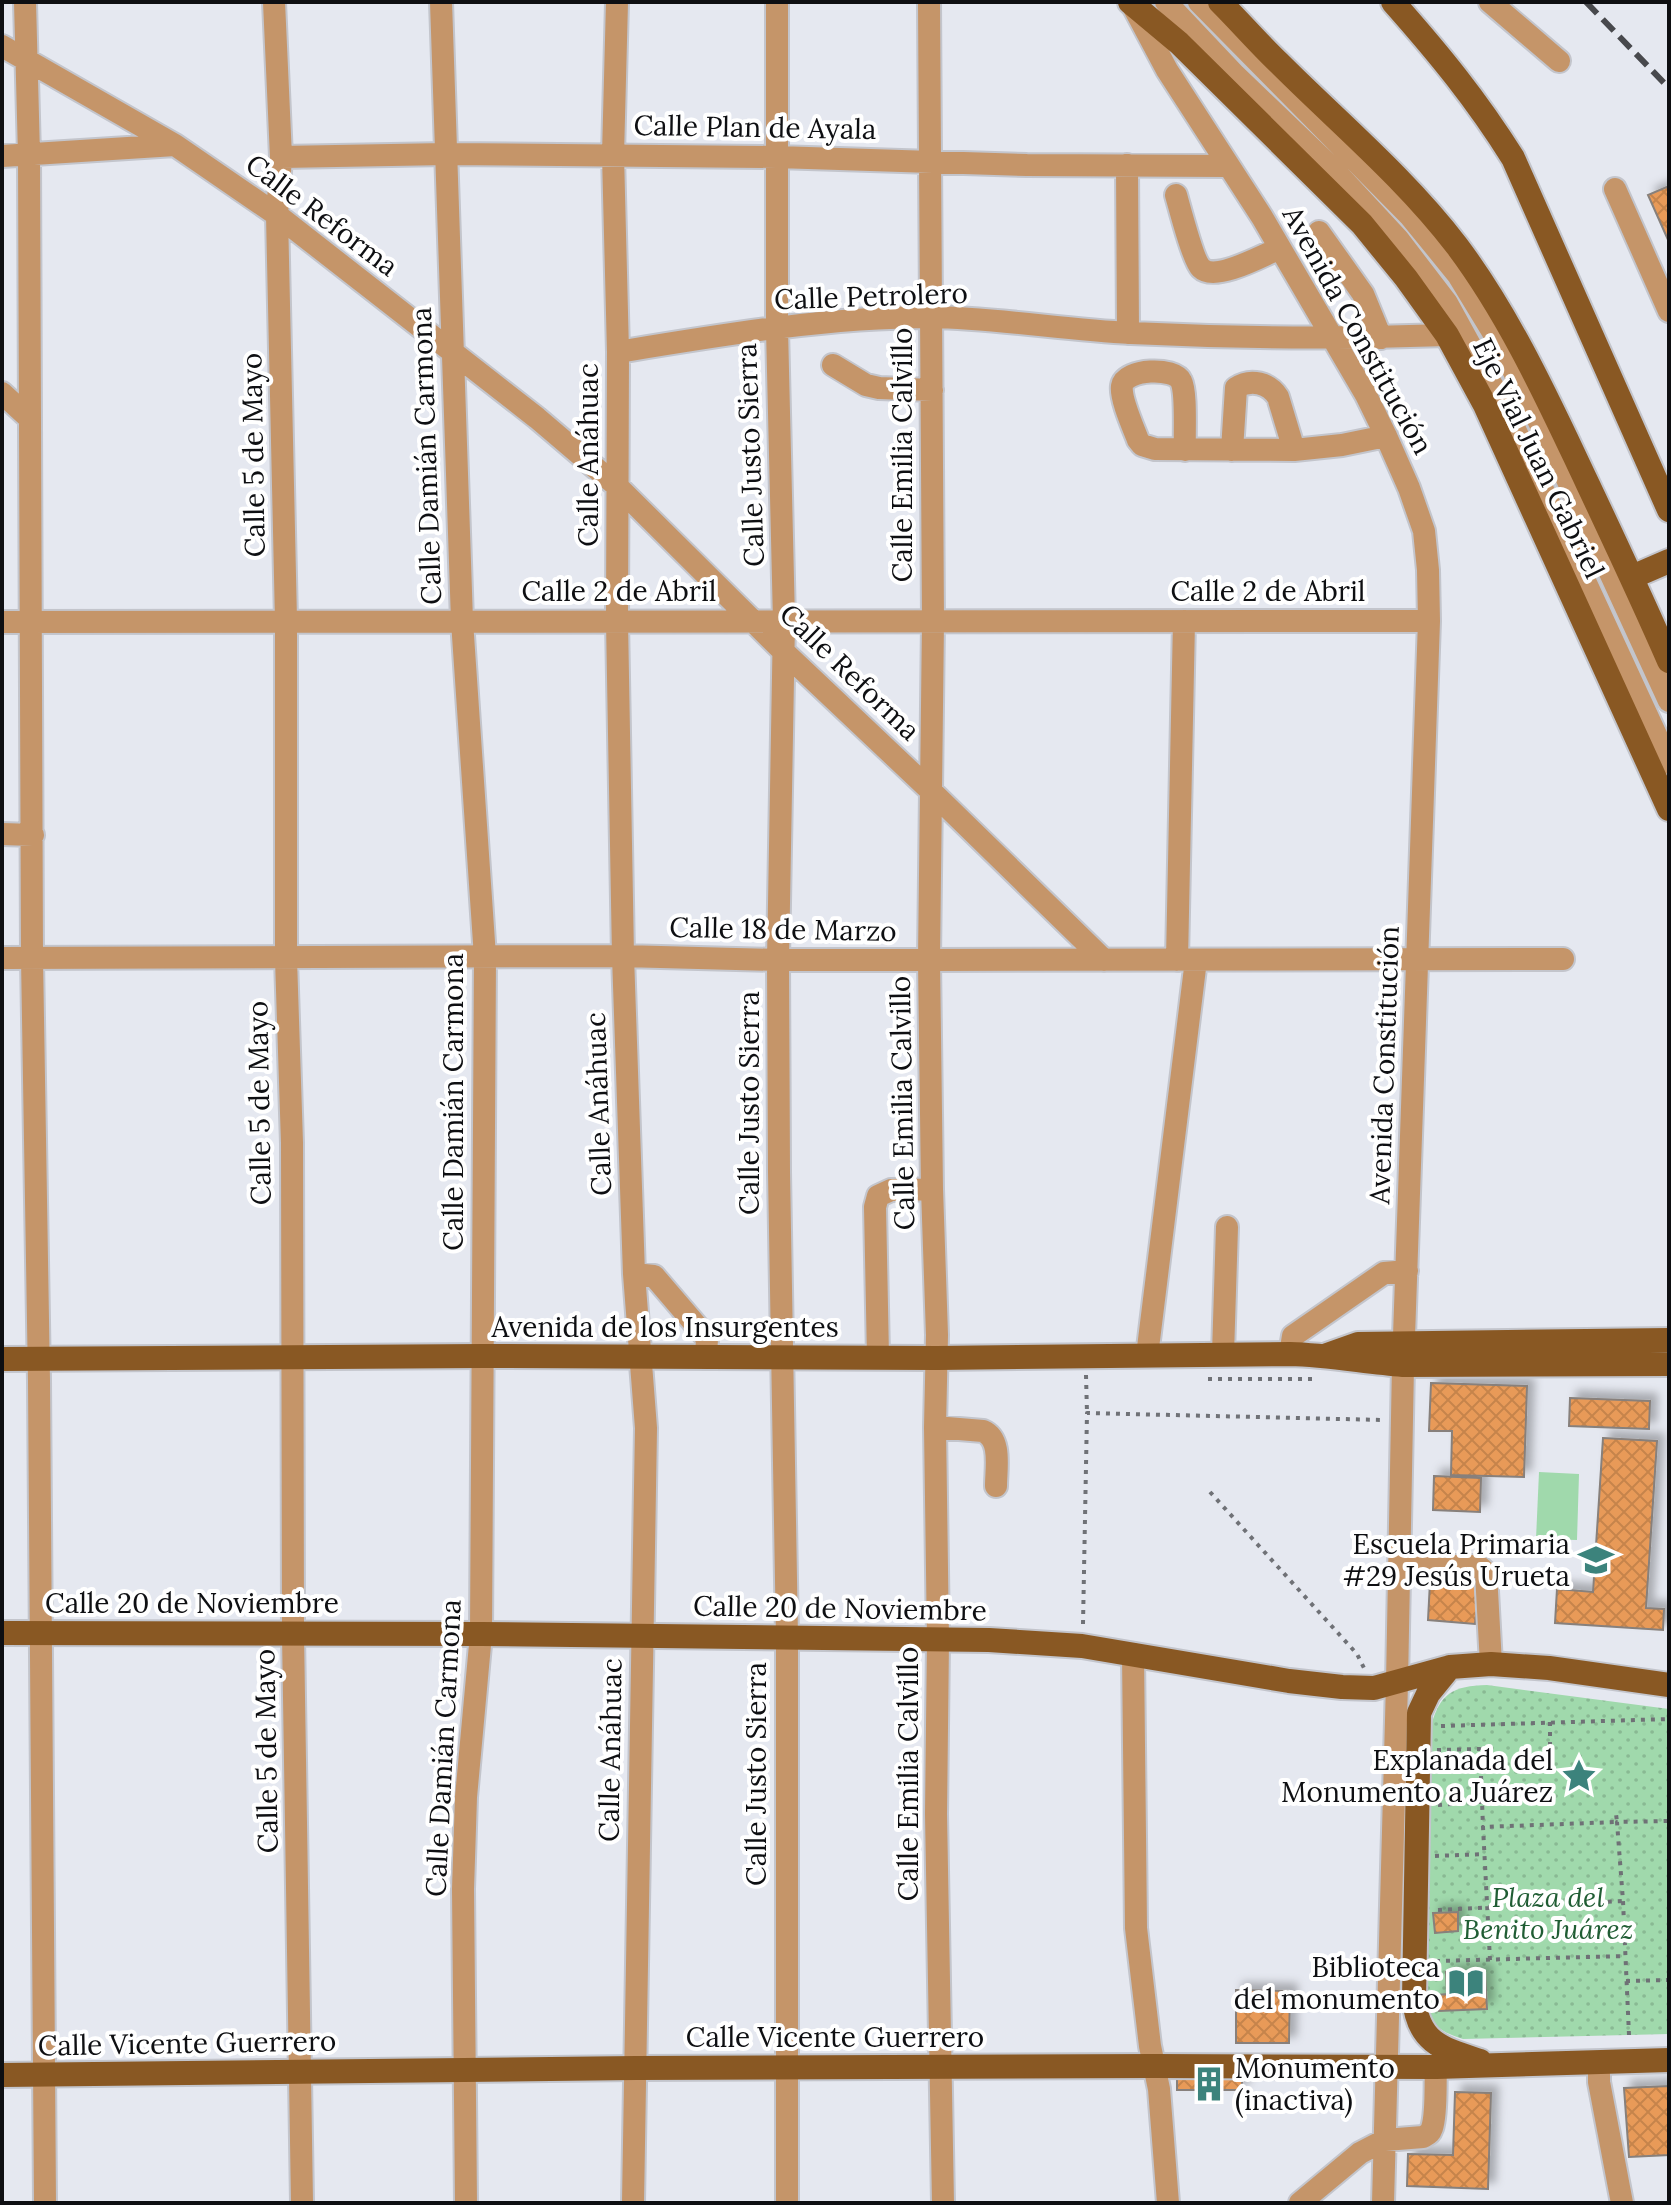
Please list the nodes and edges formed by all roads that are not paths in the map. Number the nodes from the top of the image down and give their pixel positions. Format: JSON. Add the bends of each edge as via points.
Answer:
{"nodes":[{"id":1,"x":25,"y":2,"type":"edge"},
{"id":2,"x":274,"y":2,"type":"edge"},
{"id":3,"x":441,"y":2,"type":"edge"},
{"id":4,"x":617,"y":2,"type":"edge"},
{"id":5,"x":777,"y":2,"type":"edge"},
{"id":6,"x":929,"y":2,"type":"edge"},
{"id":7,"x":1166,"y":2,"type":"edge"},
{"id":8,"x":1199,"y":2,"type":"edge"},
{"id":9,"x":1220,"y":2,"type":"edge"},
{"id":10,"x":1393,"y":2,"type":"edge"},
{"id":11,"x":1490,"y":2,"type":"edge"},
{"id":12,"x":1132,"y":4,"type":"edge"},
{"id":13,"x":2,"y":46,"type":"edge"},
{"id":14,"x":28,"y":60,"type":"junction"},
{"id":15,"x":1559,"y":61,"type":"dead end"},
{"id":16,"x":175,"y":145,"type":"junction"},
{"id":17,"x":446,"y":154,"type":"junction"},
{"id":18,"x":29,"y":155,"type":"junction"},
{"id":19,"x":613,"y":155,"type":"junction"},
{"id":20,"x":2,"y":156,"type":"edge"},
{"id":21,"x":281,"y":157,"type":"junction"},
{"id":22,"x":777,"y":157,"type":"junction"},
{"id":23,"x":929,"y":160,"type":"junction"},
{"id":24,"x":1127,"y":165,"type":"junction"},
{"id":25,"x":1228,"y":166,"type":"junction"},
{"id":26,"x":1615,"y":189,"type":"dead end"},
{"id":27,"x":1176,"y":195,"type":"dead end"},
{"id":28,"x":277,"y":215,"type":"junction"},
{"id":29,"x":1319,"y":232,"type":"dead end"},
{"id":30,"x":1280,"y":248,"type":"junction"},
{"id":31,"x":1669,"y":311,"type":"edge"},
{"id":32,"x":932,"y":317,"type":"junction"},
{"id":33,"x":777,"y":329,"type":"junction"},
{"id":34,"x":1128,"y":333,"type":"junction"},
{"id":35,"x":1447,"y":335,"type":"junction"},
{"id":36,"x":1381,"y":338,"type":"junction"},
{"id":37,"x":1332,"y":339,"type":"junction"},
{"id":38,"x":452,"y":350,"type":"junction"},
{"id":39,"x":618,"y":352,"type":"junction"},
{"id":40,"x":833,"y":365,"type":"dead end"},
{"id":41,"x":932,"y":390,"type":"junction"},
{"id":42,"x":3,"y":396,"type":"edge"},
{"id":43,"x":29,"y":418,"type":"junction"},
{"id":44,"x":1386,"y":436,"type":"junction"},
{"id":45,"x":1185,"y":450,"type":"dead end"},
{"id":46,"x":1232,"y":450,"type":"junction"},
{"id":47,"x":1294,"y":450,"type":"junction"},
{"id":48,"x":1663,"y":482,"type":"edge"},
{"id":49,"x":618,"y":487,"type":"junction"},
{"id":50,"x":1669,"y":510,"type":"edge"},
{"id":51,"x":1669,"y":561,"type":"edge"},
{"id":52,"x":1632,"y":577,"type":"junction"},
{"id":53,"x":753,"y":620,"type":"junction"},
{"id":54,"x":31,"y":621,"type":"junction"},
{"id":55,"x":286,"y":621,"type":"junction"},
{"id":56,"x":462,"y":621,"type":"junction"},
{"id":57,"x":617,"y":621,"type":"junction"},
{"id":58,"x":784,"y":621,"type":"junction"},
{"id":59,"x":933,"y":621,"type":"junction"},
{"id":60,"x":1184,"y":621,"type":"junction"},
{"id":61,"x":1429,"y":621,"type":"junction"},
{"id":62,"x":2,"y":622,"type":"edge"},
{"id":63,"x":784,"y":652,"type":"junction"},
{"id":64,"x":1669,"y":661,"type":"edge"},
{"id":65,"x":1669,"y":701,"type":"edge"},
{"id":66,"x":1669,"y":763,"type":"edge"},
{"id":67,"x":931,"y":791,"type":"junction"},
{"id":68,"x":1669,"y":809,"type":"edge"},
{"id":69,"x":2,"y":834,"type":"edge"},
{"id":70,"x":33,"y":835,"type":"junction"},
{"id":71,"x":623,"y":956,"type":"junction"},
{"id":72,"x":485,"y":957,"type":"junction"},
{"id":73,"x":2,"y":958,"type":"edge"},
{"id":74,"x":32,"y":958,"type":"junction"},
{"id":75,"x":286,"y":959,"type":"junction"},
{"id":76,"x":1563,"y":959,"type":"dead end"},
{"id":77,"x":778,"y":960,"type":"junction"},
{"id":78,"x":929,"y":960,"type":"junction"},
{"id":79,"x":1104,"y":960,"type":"junction"},
{"id":80,"x":1186,"y":960,"type":"junction"},
{"id":81,"x":1417,"y":960,"type":"junction"},
{"id":82,"x":932,"y":1189,"type":"junction"},
{"id":83,"x":1227,"y":1227,"type":"dead end"},
{"id":84,"x":1407,"y":1271,"type":"junction"},
{"id":85,"x":634,"y":1274,"type":"junction"},
{"id":86,"x":1669,"y":1340,"type":"edge"},
{"id":87,"x":1223,"y":1354,"type":"junction"},
{"id":88,"x":1290,"y":1354,"type":"junction"},
{"id":89,"x":1403,"y":1354,"type":"junction"},
{"id":90,"x":482,"y":1356,"type":"junction"},
{"id":91,"x":1147,"y":1356,"type":"junction"},
{"id":92,"x":292,"y":1357,"type":"junction"},
{"id":93,"x":782,"y":1357,"type":"junction"},
{"id":94,"x":878,"y":1357,"type":"junction"},
{"id":95,"x":641,"y":1358,"type":"junction"},
{"id":96,"x":706,"y":1358,"type":"junction"},
{"id":97,"x":937,"y":1358,"type":"junction"},
{"id":98,"x":2,"y":1359,"type":"edge"},
{"id":99,"x":39,"y":1359,"type":"junction"},
{"id":100,"x":1669,"y":1364,"type":"edge"},
{"id":101,"x":935,"y":1427,"type":"junction"},
{"id":102,"x":996,"y":1486,"type":"dead end"},
{"id":103,"x":1399,"y":1566,"type":"junction"},
{"id":104,"x":2,"y":1633,"type":"edge"},
{"id":105,"x":40,"y":1633,"type":"junction"},
{"id":106,"x":293,"y":1634,"type":"junction"},
{"id":107,"x":481,"y":1634,"type":"junction"},
{"id":108,"x":641,"y":1636,"type":"junction"},
{"id":109,"x":787,"y":1638,"type":"junction"},
{"id":110,"x":938,"y":1640,"type":"junction"},
{"id":111,"x":1133,"y":1654,"type":"junction"},
{"id":112,"x":1491,"y":1664,"type":"junction"},
{"id":113,"x":1450,"y":1667,"type":"junction"},
{"id":114,"x":1669,"y":1685,"type":"edge"},
{"id":115,"x":1385,"y":1686,"type":"junction"},
{"id":116,"x":1669,"y":2060,"type":"edge"},
{"id":117,"x":1599,"y":2063,"type":"junction"},
{"id":118,"x":1154,"y":2066,"type":"junction"},
{"id":119,"x":941,"y":2067,"type":"junction"},
{"id":120,"x":1436,"y":2067,"type":"junction"},
{"id":121,"x":1497,"y":2067,"type":"junction"},
{"id":122,"x":636,"y":2068,"type":"junction"},
{"id":123,"x":786,"y":2068,"type":"junction"},
{"id":124,"x":1388,"y":2068,"type":"junction"},
{"id":125,"x":464,"y":2069,"type":"junction"},
{"id":126,"x":299,"y":2072,"type":"junction"},
{"id":127,"x":43,"y":2074,"type":"junction"},
{"id":128,"x":2,"y":2075,"type":"edge"},
{"id":129,"x":1385,"y":2140,"type":"junction"},
{"id":130,"x":45,"y":2203,"type":"edge"},
{"id":131,"x":302,"y":2203,"type":"edge"},
{"id":132,"x":466,"y":2203,"type":"edge"},
{"id":133,"x":633,"y":2203,"type":"edge"},
{"id":134,"x":787,"y":2203,"type":"edge"},
{"id":135,"x":943,"y":2203,"type":"edge"},
{"id":136,"x":1168,"y":2203,"type":"edge"},
{"id":137,"x":1300,"y":2203,"type":"edge"},
{"id":138,"x":1383,"y":2203,"type":"edge"},
{"id":139,"x":1622,"y":2203,"type":"edge"}],
"edges":[{"from":1,"to":14,"type":"street"},
{"from":2,"to":21,"type":"street","name":"Calle 5 de Mayo"},
{"from":3,"to":17,"type":"street","name":"Calle Damián Carmona"},
{"from":4,"to":19,"type":"street","name":"Calle Anáhuac"},
{"from":5,"to":22,"type":"street","name":"Calle Justo Sierra"},
{"from":6,"to":23,"type":"street","name":"Calle Emilia Calvillo"},
{"from":7,"to":66,"type":"street","via":[[1334,170],[1398,239],[1447,303],[1508,414]]},
{"from":8,"to":65,"type":"street","via":[[1410,216],[1458,275],[1507,357],[1560,464]]},
{"from":9,"to":52,"type":"main road","name":"Eje Vial Juan Gabriel","via":[[1370,150],[1457,246],[1522,352]]},
{"from":10,"to":48,"type":"main road","via":[[1447,63],[1513,158]]},
{"from":11,"to":15,"type":"street"},
{"from":12,"to":25,"type":"street","name":"Avenida Constitución"},
{"from":12,"to":35,"type":"main road","name":"Eje Vial Juan Gabriel","via":[[1179,43],[1362,224]]},
{"from":13,"to":14,"type":"street","name":"Calle Reforma"},
{"from":14,"to":16,"type":"street","name":"Calle Reforma"},
{"from":14,"to":18,"type":"street"},
{"from":16,"to":18,"type":"street"},
{"from":16,"to":28,"type":"street","name":"Calle Reforma"},
{"from":17,"to":19,"type":"street","name":"Calle Plan de Ayala"},
{"from":17,"to":21,"type":"street","name":"Calle Plan de Ayala"},
{"from":17,"to":38,"type":"street","name":"Calle Damián Carmona"},
{"from":18,"to":20,"type":"street"},
{"from":18,"to":43,"type":"street"},
{"from":19,"to":22,"type":"street","name":"Calle Plan de Ayala"},
{"from":19,"to":39,"type":"street","name":"Calle Anáhuac"},
{"from":21,"to":28,"type":"street","name":"Calle 5 de Mayo"},
{"from":22,"to":23,"type":"street","name":"Calle Plan de Ayala"},
{"from":22,"to":33,"type":"street","name":"Calle Justo Sierra"},
{"from":23,"to":24,"type":"street","name":"Calle Plan de Ayala"},
{"from":23,"to":32,"type":"street","name":"Calle Emilia Calvillo"},
{"from":24,"to":25,"type":"street","name":"Calle Plan de Ayala"},
{"from":24,"to":34,"type":"street"},
{"from":25,"to":30,"type":"street","name":"Avenida Constitución"},
{"from":26,"to":31,"type":"street"},
{"from":27,"to":30,"type":"street","via":[[1203,270],[1223,272]]},
{"from":28,"to":38,"type":"street","name":"Calle Reforma"},
{"from":28,"to":55,"type":"street","name":"Calle 5 de Mayo"},
{"from":29,"to":36,"type":"street","via":[[1363,294]]},
{"from":30,"to":37,"type":"street","name":"Avenida Constitución"},
{"from":32,"to":33,"type":"street","name":"Calle Petrolero"},
{"from":32,"to":34,"type":"street","name":"Calle Petrolero"},
{"from":32,"to":41,"type":"street","name":"Calle Emilia Calvillo"},
{"from":33,"to":39,"type":"street","name":"Calle Petrolero"},
{"from":33,"to":58,"type":"street","name":"Calle Justo Sierra"},
{"from":34,"to":37,"type":"street","name":"Calle Petrolero"},
{"from":35,"to":36,"type":"street","name":"Calle Petrolero"},
{"from":35,"to":68,"type":"main road","name":"Eje Vial Juan Gabriel","via":[[1485,405]]},
{"from":36,"to":37,"type":"street","name":"Calle Petrolero"},
{"from":37,"to":44,"type":"street","name":"Avenida Constitución"},
{"from":38,"to":49,"type":"street","name":"Calle Reforma"},
{"from":38,"to":56,"type":"street","name":"Calle Damián Carmona"},
{"from":39,"to":49,"type":"street","name":"Calle Anáhuac"},
{"from":40,"to":41,"type":"street","via":[[866,385]]},
{"from":41,"to":59,"type":"street","name":"Calle Emilia Calvillo"},
{"from":42,"to":43,"type":"street"},
{"from":43,"to":54,"type":"street"},
{"from":44,"to":47,"type":"street"},
{"from":44,"to":61,"type":"street","name":"Avenida Constitución","via":[[1420,515]]},
{"from":45,"to":46,"type":"street"},
{"from":46,"to":47,"type":"street"},
{"from":46,"to":47,"type":"street","via":[[1236,388],[1248,383],[1275,391]]},
{"from":48,"to":50,"type":"main road"},
{"from":49,"to":53,"type":"street","name":"Calle Reforma"},
{"from":49,"to":57,"type":"street","name":"Calle Anáhuac"},
{"from":51,"to":52,"type":"main road"},
{"from":52,"to":64,"type":"main road","name":"Eje Vial Juan Gabriel"},
{"from":53,"to":57,"type":"street","name":"Calle 2 de Abril"},
{"from":53,"to":58,"type":"street","name":"Calle 2 de Abril"},
{"from":53,"to":63,"type":"street","name":"Calle Reforma"},
{"from":54,"to":55,"type":"street","name":"Calle 2 de Abril"},
{"from":54,"to":62,"type":"street","name":"Calle 2 de Abril"},
{"from":54,"to":70,"type":"street"},
{"from":55,"to":56,"type":"street","name":"Calle 2 de Abril"},
{"from":55,"to":75,"type":"street","name":"Calle 5 de Mayo"},
{"from":56,"to":57,"type":"street","name":"Calle 2 de Abril"},
{"from":56,"to":72,"type":"street","name":"Calle Damián Carmona"},
{"from":57,"to":71,"type":"street","name":"Calle Anáhuac"},
{"from":58,"to":59,"type":"street","name":"Calle 2 de Abril"},
{"from":58,"to":63,"type":"street","name":"Calle Justo Sierra"},
{"from":59,"to":60,"type":"street","name":"Calle 2 de Abril"},
{"from":59,"to":67,"type":"street","name":"Calle Emilia Calvillo"},
{"from":60,"to":61,"type":"street","name":"Calle 2 de Abril"},
{"from":60,"to":80,"type":"street"},
{"from":61,"to":81,"type":"street","name":"Avenida Constitución"},
{"from":63,"to":67,"type":"street","name":"Calle Reforma"},
{"from":63,"to":77,"type":"street","name":"Calle Justo Sierra"},
{"from":67,"to":78,"type":"street","name":"Calle Emilia Calvillo"},
{"from":67,"to":79,"type":"street","name":"Calle Reforma"},
{"from":69,"to":70,"type":"street"},
{"from":70,"to":74,"type":"street"},
{"from":71,"to":72,"type":"street","name":"Calle 18 de Marzo"},
{"from":71,"to":77,"type":"street","name":"Calle 18 de Marzo"},
{"from":71,"to":85,"type":"street","name":"Calle Anáhuac"},
{"from":72,"to":75,"type":"street","name":"Calle 18 de Marzo"},
{"from":72,"to":90,"type":"street","name":"Calle Damián Carmona"},
{"from":73,"to":74,"type":"street","name":"Calle 18 de Marzo"},
{"from":74,"to":75,"type":"street","name":"Calle 18 de Marzo"},
{"from":74,"to":99,"type":"street"},
{"from":75,"to":92,"type":"street","name":"Calle 5 de Mayo"},
{"from":76,"to":81,"type":"street","name":"Calle 18 de Marzo"},
{"from":77,"to":78,"type":"street","name":"Calle 18 de Marzo"},
{"from":77,"to":93,"type":"street","name":"Calle Justo Sierra"},
{"from":78,"to":79,"type":"street","name":"Calle 18 de Marzo"},
{"from":78,"to":82,"type":"street","name":"Calle Emilia Calvillo"},
{"from":79,"to":80,"type":"street","name":"Calle 18 de Marzo"},
{"from":80,"to":81,"type":"street","name":"Calle 18 de Marzo"},
{"from":80,"to":91,"type":"street","via":[[1165,1217]]},
{"from":81,"to":84,"type":"street","name":"Avenida Constitución"},
{"from":82,"to":94,"type":"street","via":[[891,1190],[878,1196]]},
{"from":82,"to":97,"type":"street","name":"Calle Emilia Calvillo"},
{"from":83,"to":87,"type":"street"},
{"from":84,"to":88,"type":"street","via":[[1384,1273],[1293,1336]]},
{"from":84,"to":89,"type":"street","name":"Avenida Constitución"},
{"from":85,"to":95,"type":"street","name":"Calle Anáhuac"},
{"from":85,"to":96,"type":"street","via":[[654,1276],[707,1338]]},
{"from":86,"to":89,"type":"main road","name":"Avenida de los Insurgentes"},
{"from":87,"to":88,"type":"main road","name":"Avenida de los Insurgentes"},
{"from":87,"to":91,"type":"main road","name":"Avenida de los Insurgentes"},
{"from":88,"to":89,"type":"main road","name":"Avenida de los Insurgentes","via":[[1359,1362]]},
{"from":89,"to":100,"type":"main road","name":"Avenida de los Insurgentes"},
{"from":89,"to":103,"type":"street","name":"Avenida Constitución"},
{"from":90,"to":92,"type":"main road","name":"Avenida de los Insurgentes"},
{"from":90,"to":95,"type":"main road","name":"Avenida de los Insurgentes"},
{"from":90,"to":107,"type":"street","name":"Calle Damián Carmona"},
{"from":91,"to":97,"type":"main road","name":"Avenida de los Insurgentes"},
{"from":92,"to":99,"type":"main road","name":"Avenida de los Insurgentes"},
{"from":92,"to":106,"type":"street","name":"Calle 5 de Mayo"},
{"from":93,"to":94,"type":"main road","name":"Avenida de los Insurgentes"},
{"from":93,"to":96,"type":"main road","name":"Avenida de los Insurgentes"},
{"from":93,"to":109,"type":"street","name":"Calle Justo Sierra"},
{"from":94,"to":97,"type":"main road","name":"Avenida de los Insurgentes"},
{"from":95,"to":96,"type":"main road","name":"Avenida de los Insurgentes"},
{"from":95,"to":108,"type":"street","name":"Calle Anáhuac","via":[[646,1428]]},
{"from":97,"to":101,"type":"street","name":"Calle Emilia Calvillo"},
{"from":98,"to":99,"type":"main road","name":"Avenida de los Insurgentes"},
{"from":99,"to":105,"type":"street"},
{"from":101,"to":102,"type":"street","via":[[989,1433],[995,1444]]},
{"from":101,"to":110,"type":"street","name":"Calle Emilia Calvillo"},
{"from":103,"to":112,"type":"street","via":[[1473,1566],[1486,1573]]},
{"from":103,"to":115,"type":"street","name":"Avenida Constitución"},
{"from":104,"to":105,"type":"main road","name":"Calle 20 de Noviembre"},
{"from":105,"to":106,"type":"main road","name":"Calle 20 de Noviembre"},
{"from":105,"to":127,"type":"street"},
{"from":106,"to":107,"type":"main road","name":"Calle 20 de Noviembre"},
{"from":106,"to":126,"type":"street","name":"Calle 5 de Mayo"},
{"from":107,"to":108,"type":"main road","name":"Calle 20 de Noviembre"},
{"from":107,"to":125,"type":"street","name":"Calle Damián Carmona","via":[[466,1797]]},
{"from":108,"to":109,"type":"main road","name":"Calle 20 de Noviembre"},
{"from":108,"to":122,"type":"street","name":"Calle Anáhuac"},
{"from":109,"to":110,"type":"main road","name":"Calle 20 de Noviembre"},
{"from":109,"to":123,"type":"street","name":"Calle Justo Sierra"},
{"from":110,"to":111,"type":"main road","name":"Calle 20 de Noviembre","via":[[1003,1640]]},
{"from":110,"to":119,"type":"street","name":"Calle Emilia Calvillo"},
{"from":111,"to":115,"type":"main road","name":"Calle 20 de Noviembre","via":[[1289,1681]]},
{"from":111,"to":118,"type":"street","via":[[1136,1917]]},
{"from":112,"to":113,"type":"main road","name":"Calle 20 de Noviembre"},
{"from":112,"to":114,"type":"main road","name":"Calle 20 de Noviembre"},
{"from":113,"to":115,"type":"main road","name":"Calle 20 de Noviembre"},
{"from":113,"to":121,"type":"main road","via":[[1419,1713],[1415,2016],[1442,2048]]},
{"from":115,"to":124,"type":"street","name":"Avenida Constitución"},
{"from":116,"to":117,"type":"main road","name":"Calle Vicente Guerrero"},
{"from":117,"to":121,"type":"main road","name":"Calle Vicente Guerrero"},
{"from":117,"to":139,"type":"street"},
{"from":118,"to":119,"type":"main road","name":"Calle Vicente Guerrero"},
{"from":118,"to":124,"type":"main road","name":"Calle Vicente Guerrero"},
{"from":118,"to":136,"type":"street"},
{"from":119,"to":123,"type":"main road","name":"Calle Vicente Guerrero"},
{"from":119,"to":135,"type":"street","name":"Calle Emilia Calvillo"},
{"from":120,"to":121,"type":"main road","name":"Calle Vicente Guerrero"},
{"from":120,"to":124,"type":"main road","name":"Calle Vicente Guerrero"},
{"from":120,"to":129,"type":"street","via":[[1432,2129],[1423,2137]]},
{"from":122,"to":123,"type":"main road","name":"Calle Vicente Guerrero"},
{"from":122,"to":125,"type":"main road","name":"Calle Vicente Guerrero"},
{"from":122,"to":133,"type":"street","name":"Calle Anáhuac"},
{"from":123,"to":134,"type":"street","name":"Calle Justo Sierra"},
{"from":124,"to":129,"type":"street","name":"Avenida Constitución"},
{"from":125,"to":126,"type":"main road","name":"Calle Vicente Guerrero"},
{"from":125,"to":132,"type":"street","name":"Calle Damián Carmona"},
{"from":126,"to":127,"type":"main road","name":"Calle Vicente Guerrero"},
{"from":126,"to":131,"type":"street","name":"Calle 5 de Mayo"},
{"from":127,"to":128,"type":"main road","name":"Calle Vicente Guerrero"},
{"from":127,"to":130,"type":"street"},
{"from":129,"to":137,"type":"street","via":[[1360,2153]]},
{"from":129,"to":138,"type":"street","name":"Avenida Constitución"}]}
